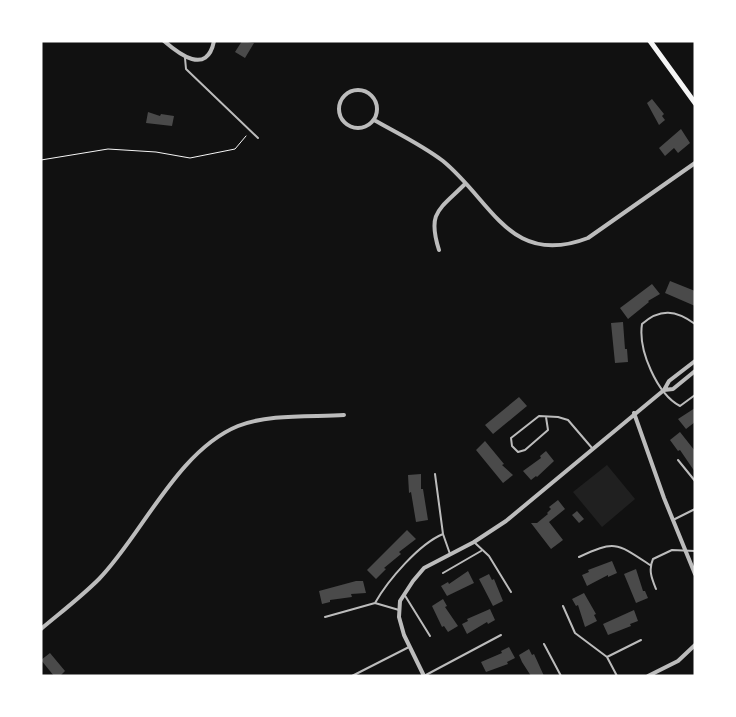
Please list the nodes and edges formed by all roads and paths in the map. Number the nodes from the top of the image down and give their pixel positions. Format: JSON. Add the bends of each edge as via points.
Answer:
{"nodes":[{"id":1,"x":214,"y":41,"type":"edge"},
{"id":2,"x":650,"y":41,"type":"edge"},
{"id":3,"x":165,"y":42,"type":"edge"},
{"id":4,"x":185,"y":58,"type":"junction"},
{"id":5,"x":695,"y":103,"type":"edge"},
{"id":6,"x":374,"y":120,"type":"junction"},
{"id":7,"x":250,"y":131,"type":"junction"},
{"id":8,"x":258,"y":138,"type":"dead end"},
{"id":9,"x":41,"y":160,"type":"edge"},
{"id":10,"x":695,"y":163,"type":"edge"},
{"id":11,"x":465,"y":184,"type":"junction"},
{"id":12,"x":439,"y":250,"type":"dead end"},
{"id":13,"x":695,"y":324,"type":"edge"},
{"id":14,"x":695,"y":361,"type":"edge"},
{"id":15,"x":695,"y":372,"type":"edge"},
{"id":16,"x":664,"y":390,"type":"junction"},
{"id":17,"x":695,"y":395,"type":"edge"},
{"id":18,"x":634,"y":413,"type":"junction"},
{"id":19,"x":344,"y":415,"type":"dead end"},
{"id":20,"x":546,"y":418,"type":"junction"},
{"id":21,"x":592,"y":448,"type":"junction"},
{"id":22,"x":678,"y":460,"type":"dead end"},
{"id":23,"x":435,"y":474,"type":"dead end"},
{"id":24,"x":695,"y":481,"type":"edge"},
{"id":25,"x":695,"y":509,"type":"edge"},
{"id":26,"x":673,"y":520,"type":"junction"},
{"id":27,"x":444,"y":534,"type":"junction"},
{"id":28,"x":474,"y":542,"type":"junction"},
{"id":29,"x":686,"y":550,"type":"junction"},
{"id":30,"x":482,"y":551,"type":"junction"},
{"id":31,"x":695,"y":551,"type":"edge"},
{"id":32,"x":450,"y":554,"type":"junction"},
{"id":33,"x":579,"y":557,"type":"dead end"},
{"id":34,"x":650,"y":565,"type":"junction"},
{"id":35,"x":443,"y":573,"type":"dead end"},
{"id":36,"x":695,"y":574,"type":"edge"},
{"id":37,"x":656,"y":589,"type":"dead end"},
{"id":38,"x":511,"y":592,"type":"dead end"},
{"id":39,"x":404,"y":594,"type":"junction"},
{"id":40,"x":375,"y":603,"type":"junction"},
{"id":41,"x":563,"y":606,"type":"dead end"},
{"id":42,"x":399,"y":610,"type":"junction"},
{"id":43,"x":325,"y":617,"type":"dead end"},
{"id":44,"x":41,"y":629,"type":"edge"},
{"id":45,"x":501,"y":635,"type":"dead end"},
{"id":46,"x":430,"y":636,"type":"dead end"},
{"id":47,"x":641,"y":640,"type":"dead end"},
{"id":48,"x":544,"y":644,"type":"dead end"},
{"id":49,"x":695,"y":646,"type":"edge"},
{"id":50,"x":409,"y":647,"type":"junction"},
{"id":51,"x":607,"y":657,"type":"junction"},
{"id":52,"x":653,"y":675,"type":"edge"},
{"id":53,"x":352,"y":676,"type":"edge"},
{"id":54,"x":424,"y":676,"type":"edge"},
{"id":55,"x":561,"y":676,"type":"edge"},
{"id":56,"x":617,"y":676,"type":"edge"},
{"id":57,"x":648,"y":676,"type":"edge"}],
"edges":[{"from":1,"to":4,"type":"street","via":[[210,53],[204,57],[198,60]]},
{"from":2,"to":5,"type":"main road"},
{"from":3,"to":4,"type":"street"},
{"from":4,"to":7,"type":"lane","via":[[186,69]]},
{"from":6,"to":6,"type":"street","via":[[358,128],[346,124],[339,108],[344,96],[355,90],[368,92],[377,108]]},
{"from":6,"to":11,"type":"street","via":[[431,153]]},
{"from":7,"to":8,"type":"lane"},
{"from":7,"to":9,"type":"path","via":[[235,149],[190,158],[108,149]]},
{"from":10,"to":11,"type":"street","via":[[588,238],[557,246],[539,245],[510,233]]},
{"from":11,"to":12,"type":"street","via":[[438,211],[434,221]]},
{"from":13,"to":16,"type":"lane","via":[[683,315],[658,312],[642,324],[640,334],[653,375]]},
{"from":14,"to":16,"type":"street","via":[[669,381]]},
{"from":15,"to":16,"type":"street","via":[[673,389]]},
{"from":16,"to":17,"type":"lane","via":[[671,401],[680,406]]},
{"from":16,"to":18,"type":"street"},
{"from":18,"to":21,"type":"street"},
{"from":18,"to":26,"type":"street"},
{"from":19,"to":44,"type":"street","via":[[256,421],[218,437],[152,507],[99,580]]},
{"from":20,"to":20,"type":"lane","via":[[539,416],[511,438],[512,446],[518,452],[525,450],[548,430]]},
{"from":20,"to":21,"type":"lane","via":[[568,420]]},
{"from":21,"to":28,"type":"street","via":[[506,521]]},
{"from":22,"to":24,"type":"lane"},
{"from":23,"to":27,"type":"lane"},
{"from":25,"to":26,"type":"lane"},
{"from":26,"to":29,"type":"street"},
{"from":27,"to":32,"type":"lane"},
{"from":27,"to":40,"type":"lane","via":[[423,546]]},
{"from":28,"to":30,"type":"lane"},
{"from":28,"to":32,"type":"street"},
{"from":29,"to":31,"type":"lane"},
{"from":29,"to":34,"type":"lane","via":[[667,552],[653,559]]},
{"from":29,"to":36,"type":"street"},
{"from":30,"to":35,"type":"lane"},
{"from":30,"to":38,"type":"lane","via":[[489,556]]},
{"from":32,"to":39,"type":"street","via":[[424,568]]},
{"from":33,"to":34,"type":"lane","via":[[609,544],[619,546]]},
{"from":34,"to":37,"type":"lane"},
{"from":39,"to":42,"type":"street"},
{"from":39,"to":46,"type":"lane"},
{"from":40,"to":42,"type":"lane"},
{"from":40,"to":43,"type":"lane"},
{"from":41,"to":51,"type":"lane","via":[[575,633]]},
{"from":42,"to":50,"type":"street"},
{"from":45,"to":54,"type":"lane"},
{"from":47,"to":51,"type":"lane"},
{"from":48,"to":55,"type":"lane"},
{"from":49,"to":52,"type":"street","via":[[686,656]]},
{"from":50,"to":53,"type":"lane"},
{"from":50,"to":54,"type":"street"},
{"from":51,"to":56,"type":"lane"},
{"from":52,"to":57,"type":"street"}]}
